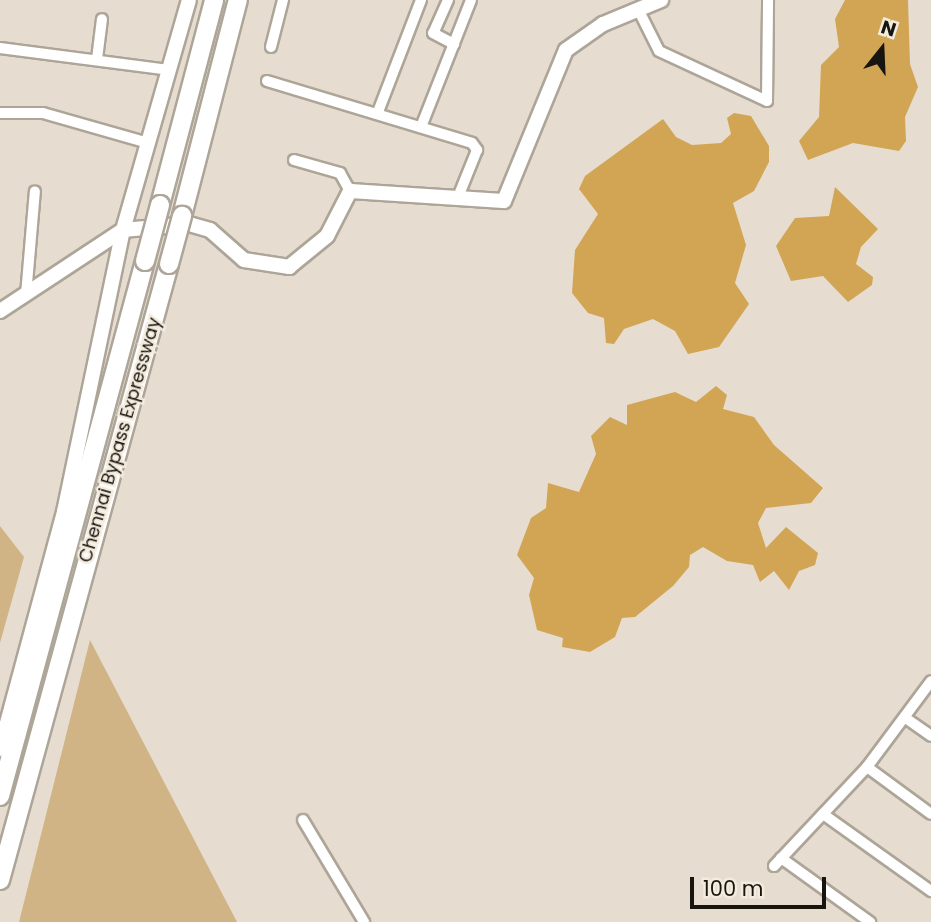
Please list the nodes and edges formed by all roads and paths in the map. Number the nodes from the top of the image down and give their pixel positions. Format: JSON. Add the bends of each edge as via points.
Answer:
{"nodes":[{"id":1,"x":189,"y":0,"type":"edge"},
{"id":2,"x":214,"y":0,"type":"edge"},
{"id":3,"x":238,"y":0,"type":"edge"},
{"id":4,"x":283,"y":0,"type":"edge"},
{"id":5,"x":421,"y":0,"type":"edge"},
{"id":6,"x":448,"y":0,"type":"edge"},
{"id":7,"x":471,"y":0,"type":"edge"},
{"id":8,"x":661,"y":0,"type":"edge"},
{"id":9,"x":768,"y":0,"type":"edge"},
{"id":10,"x":640,"y":8,"type":"edge"},
{"id":11,"x":102,"y":19,"type":"dead end"},
{"id":12,"x":454,"y":44,"type":"junction"},
{"id":13,"x":271,"y":47,"type":"dead end"},
{"id":14,"x":0,"y":48,"type":"edge"},
{"id":15,"x":97,"y":59,"type":"junction"},
{"id":16,"x":169,"y":70,"type":"junction"},
{"id":17,"x":267,"y":81,"type":"dead end"},
{"id":18,"x":378,"y":112,"type":"junction"},
{"id":19,"x":0,"y":113,"type":"edge"},
{"id":20,"x":421,"y":127,"type":"junction"},
{"id":21,"x":148,"y":143,"type":"junction"},
{"id":22,"x":294,"y":160,"type":"dead end"},
{"id":23,"x":35,"y":191,"type":"dead end"},
{"id":24,"x":350,"y":191,"type":"junction"},
{"id":25,"x":458,"y":197,"type":"junction"},
{"id":26,"x":123,"y":230,"type":"junction"},
{"id":27,"x":26,"y":295,"type":"junction"},
{"id":28,"x":0,"y":311,"type":"edge"},
{"id":29,"x":70,"y":514,"type":"junction"},
{"id":30,"x":51,"y":585,"type":"junction"},
{"id":31,"x":931,"y":681,"type":"edge"},
{"id":32,"x":906,"y":719,"type":"junction"},
{"id":33,"x":931,"y":736,"type":"edge"},
{"id":34,"x":0,"y":749,"type":"edge"},
{"id":35,"x":867,"y":767,"type":"junction"},
{"id":36,"x":0,"y":796,"type":"edge"},
{"id":37,"x":823,"y":814,"type":"junction"},
{"id":38,"x":931,"y":814,"type":"edge"},
{"id":39,"x":303,"y":820,"type":"dead end"},
{"id":40,"x":0,"y":880,"type":"edge"},
{"id":41,"x":931,"y":891,"type":"edge"},
{"id":42,"x":364,"y":922,"type":"edge"},
{"id":43,"x":870,"y":922,"type":"edge"}],
"edges":[{"from":1,"to":16,"type":"street"},
{"from":2,"to":29,"type":"highway","name":"Chennai Bypass Expressway","bridge":true,"via":[[145,261]]},
{"from":3,"to":40,"type":"highway","name":"Chennai Bypass Expressway","bridge":true},
{"from":4,"to":13,"type":"street"},
{"from":5,"to":18,"type":"street"},
{"from":6,"to":12,"type":"street","via":[[433,33]]},
{"from":7,"to":12,"type":"street"},
{"from":8,"to":10,"type":"street"},
{"from":9,"to":10,"type":"street","via":[[767,101],[659,51]]},
{"from":10,"to":25,"type":"street","via":[[603,24],[566,50],[504,201]]},
{"from":11,"to":15,"type":"street"},
{"from":12,"to":20,"type":"street"},
{"from":14,"to":15,"type":"street"},
{"from":15,"to":16,"type":"street"},
{"from":16,"to":21,"type":"street"},
{"from":17,"to":18,"type":"street"},
{"from":18,"to":20,"type":"street"},
{"from":19,"to":21,"type":"street","via":[[43,113]]},
{"from":20,"to":25,"type":"street","via":[[476,146]]},
{"from":21,"to":26,"type":"street"},
{"from":22,"to":24,"type":"street","via":[[340,173]]},
{"from":23,"to":27,"type":"street"},
{"from":24,"to":25,"type":"street"},
{"from":24,"to":26,"type":"street","via":[[327,236],[289,267],[244,260],[210,230],[188,224]]},
{"from":26,"to":27,"type":"street"},
{"from":26,"to":29,"type":"street"},
{"from":27,"to":28,"type":"street"},
{"from":29,"to":30,"type":"highway","name":"Chennai Bypass Expressway"},
{"from":30,"to":34,"type":"street"},
{"from":30,"to":36,"type":"highway","name":"Chennai Bypass Expressway"},
{"from":31,"to":32,"type":"street"},
{"from":32,"to":33,"type":"street"},
{"from":32,"to":35,"type":"street"},
{"from":35,"to":37,"type":"street"},
{"from":35,"to":38,"type":"street"},
{"from":37,"to":41,"type":"street"},
{"from":37,"to":43,"type":"street","via":[[778,862]]},
{"from":39,"to":42,"type":"street"}]}
